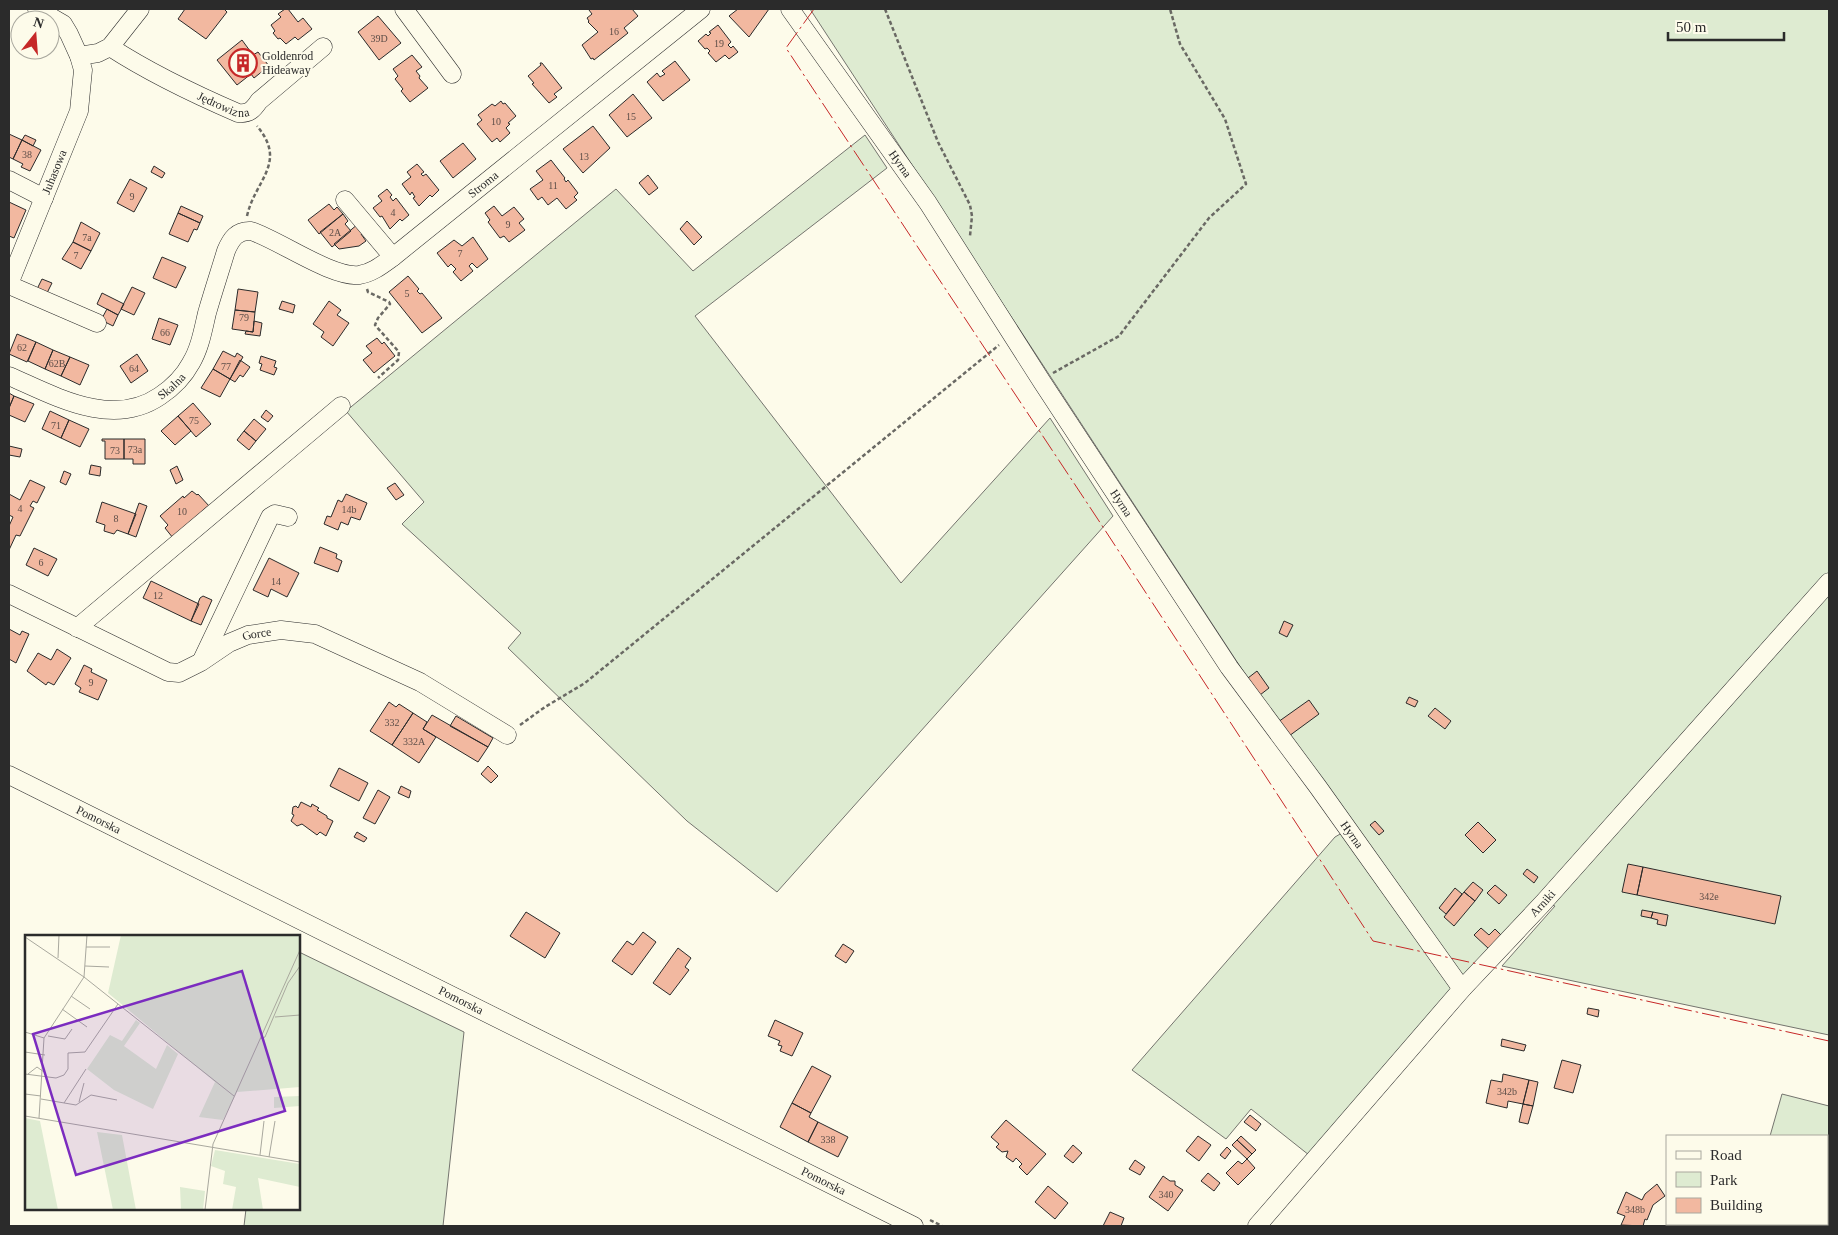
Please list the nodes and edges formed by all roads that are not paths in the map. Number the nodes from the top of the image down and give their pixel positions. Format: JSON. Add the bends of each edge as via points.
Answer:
{"nodes":[{"id":1,"x":37,"y":9,"type":"edge"},
{"id":2,"x":140,"y":9,"type":"edge"},
{"id":3,"x":404,"y":9,"type":"edge"},
{"id":4,"x":701,"y":9,"type":"edge"},
{"id":5,"x":790,"y":9,"type":"edge"},
{"id":6,"x":110,"y":47,"type":"junction"},
{"id":7,"x":323,"y":47,"type":"dead end"},
{"id":8,"x":79,"y":56,"type":"junction"},
{"id":9,"x":452,"y":74,"type":"dead end"},
{"id":10,"x":9,"y":180,"type":"edge"},
{"id":11,"x":44,"y":198,"type":"junction"},
{"id":12,"x":345,"y":200,"type":"dead end"},
{"id":13,"x":244,"y":230,"type":"joint"},
{"id":14,"x":393,"y":257,"type":"junction"},
{"id":15,"x":9,"y":285,"type":"edge"},
{"id":16,"x":97,"y":323,"type":"dead end"},
{"id":17,"x":9,"y":376,"type":"edge"},
{"id":18,"x":341,"y":406,"type":"dead end"},
{"id":19,"x":288,"y":517,"type":"dead end"},
{"id":20,"x":1829,"y":582,"type":"edge"},
{"id":21,"x":9,"y":594,"type":"edge"},
{"id":22,"x":1823,"y":599,"type":"edge"},
{"id":23,"x":77,"y":628,"type":"junction"},
{"id":24,"x":201,"y":662,"type":"junction"},
{"id":25,"x":507,"y":735,"type":"road end"},
{"id":26,"x":9,"y":775,"type":"edge"},
{"id":27,"x":1462,"y":990,"type":"junction"},
{"id":28,"x":914,"y":1226,"type":"edge"},
{"id":29,"x":1257,"y":1226,"type":"edge"}],
"edges":[{"from":1,"to":8,"type":"street","via":[[63,24]]},
{"from":2,"to":6,"type":"street"},
{"from":3,"to":9,"type":"street"},
{"from":4,"to":14,"type":"street","name":"Stroma"},
{"from":5,"to":27,"type":"street","name":"Hyrna","via":[[928,203],[1228,667]]},
{"from":6,"to":7,"type":"street","name":"Jędrowizna","via":[[167,80],[246,114]]},
{"from":6,"to":8,"type":"street","via":[[98,54]]},
{"from":8,"to":11,"type":"street","name":"Juhasowa","via":[[83,70],[79,111]]},
{"from":10,"to":11,"type":"street"},
{"from":11,"to":15,"type":"street","name":"Juhasowa"},
{"from":12,"to":14,"type":"street"},
{"from":13,"to":14,"type":"street","name":"Stroma","via":[[261,234],[313,261],[356,275],[372,272]]},
{"from":13,"to":17,"type":"street","name":"Skalna","via":[[236,235],[226,251],[191,363],[156,399],[131,408],[104,410],[74,404]]},
{"from":15,"to":16,"type":"street"},
{"from":18,"to":23,"type":"street"},
{"from":19,"to":24,"type":"street","via":[[275,514],[270,518]]},
{"from":20,"to":22,"type":"street","name":"Arniki"},
{"from":21,"to":23,"type":"street","name":"Gorce"},
{"from":22,"to":27,"type":"street","name":"Arniki"},
{"from":23,"to":24,"type":"street","name":"Gorce","via":[[168,672],[179,673]]},
{"from":24,"to":25,"type":"street","name":"Gorce","via":[[228,643],[248,635],[281,630],[316,634],[420,682]]},
{"from":26,"to":28,"type":"street","name":"Pomorska"},
{"from":27,"to":29,"type":"street","name":"Arniki"}]}
